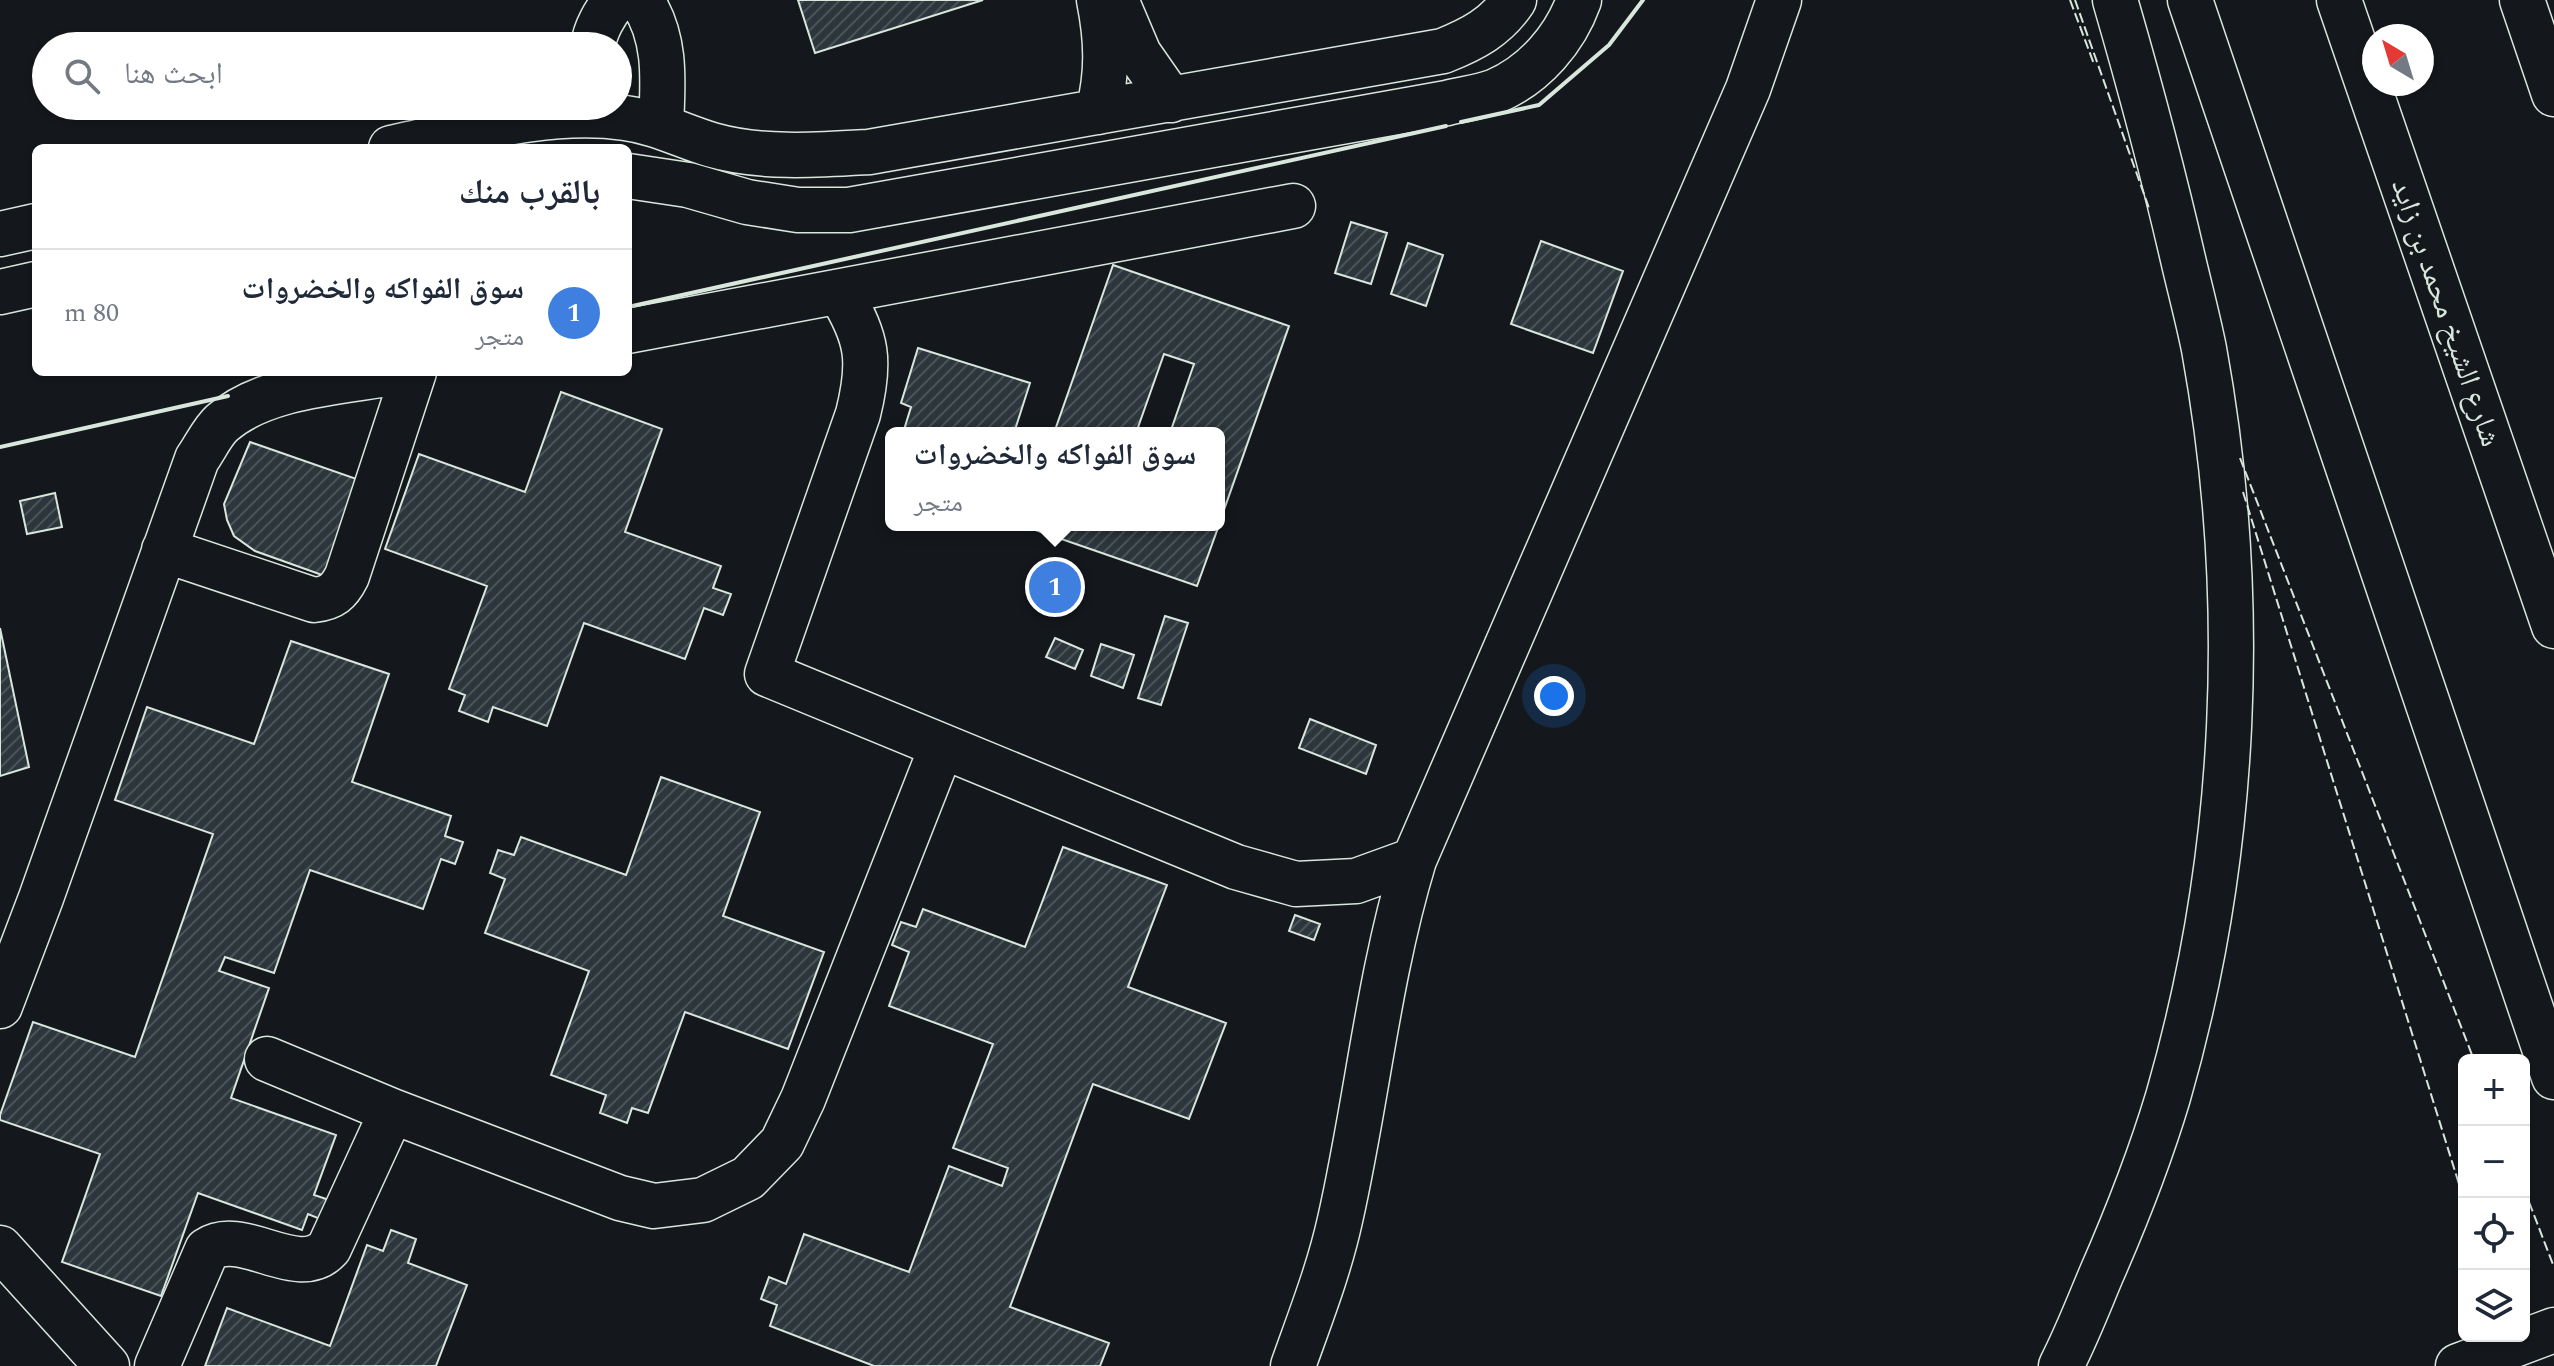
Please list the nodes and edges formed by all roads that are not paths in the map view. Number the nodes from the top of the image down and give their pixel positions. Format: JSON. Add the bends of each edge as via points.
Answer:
{"nodes":[{"id":1,"x":616,"y":0,"type":"edge"},
{"id":2,"x":641,"y":0,"type":"edge"},
{"id":3,"x":1099,"y":0,"type":"edge"},
{"id":4,"x":1116,"y":0,"type":"edge"},
{"id":5,"x":1514,"y":0,"type":"edge"},
{"id":6,"x":1579,"y":0,"type":"edge"},
{"id":7,"x":1779,"y":0,"type":"edge"},
{"id":8,"x":2115,"y":0,"type":"edge"},
{"id":9,"x":2190,"y":0,"type":"edge"},
{"id":10,"x":2339,"y":0,"type":"edge"},
{"id":11,"x":2522,"y":0,"type":"edge"},
{"id":12,"x":596,"y":32,"type":"edge"},
{"id":13,"x":2554,"y":94,"type":"edge"},
{"id":14,"x":1171,"y":100,"type":"junction"},
{"id":15,"x":1098,"y":112,"type":"junction"},
{"id":16,"x":632,"y":119,"type":"edge"},
{"id":17,"x":529,"y":120,"type":"edge"},
{"id":18,"x":661,"y":125,"type":"junction"},
{"id":19,"x":409,"y":144,"type":"edge"},
{"id":20,"x":632,"y":177,"type":"edge"},
{"id":21,"x":1293,"y":206,"type":"dead end"},
{"id":22,"x":32,"y":227,"type":"edge"},
{"id":23,"x":0,"y":234,"type":"edge"},
{"id":24,"x":32,"y":285,"type":"edge"},
{"id":25,"x":0,"y":292,"type":"edge"},
{"id":26,"x":840,"y":293,"type":"junction"},
{"id":27,"x":632,"y":330,"type":"edge"},
{"id":28,"x":377,"y":376,"type":"edge"},
{"id":29,"x":413,"y":376,"type":"edge"},
{"id":30,"x":164,"y":550,"type":"junction"},
{"id":31,"x":2554,"y":626,"type":"edge"},
{"id":32,"x":942,"y":746,"type":"junction"},
{"id":33,"x":1414,"y":860,"type":"junction"},
{"id":34,"x":0,"y":1006,"type":"edge"},
{"id":35,"x":267,"y":1059,"type":"dead end"},
{"id":36,"x":2554,"y":1077,"type":"edge"},
{"id":37,"x":392,"y":1111,"type":"junction"},
{"id":38,"x":0,"y":1248,"type":"edge"},
{"id":39,"x":2554,"y":1330,"type":"edge"},
{"id":40,"x":107,"y":1366,"type":"edge"},
{"id":41,"x":157,"y":1366,"type":"edge"},
{"id":42,"x":1293,"y":1366,"type":"edge"},
{"id":43,"x":2061,"y":1366,"type":"edge"},
{"id":44,"x":2458,"y":1366,"type":"edge"}],
"edges":[{"from":1,"to":12,"type":"main road"},
{"from":2,"to":18,"type":"main road","via":[[662,59]]},
{"from":3,"to":15,"type":"main road","via":[[1107,57]]},
{"from":4,"to":14,"type":"main road","via":[[1139,54]]},
{"from":5,"to":14,"type":"main road","via":[[1476,38],[1443,51]]},
{"from":6,"to":20,"type":"main road","via":[[1571,23],[1539,64],[1496,91],[1447,103],[849,210],[785,208]]},
{"from":7,"to":33,"type":"main road","via":[[1748,89]]},
{"from":8,"to":43,"type":"main road","via":[[2204,349],[2229,570],[2228,777],[2192,998],[2167,1098],[2121,1230]]},
{"from":9,"to":36,"type":"main road"},
{"from":10,"to":31,"type":"main road","name":"شارع الشيخ محمد بن زايد"},
{"from":11,"to":13,"type":"main road"},
{"from":14,"to":15,"type":"main road"},
{"from":15,"to":18,"type":"main road","via":[[869,152],[817,155],[713,145]]},
{"from":16,"to":18,"type":"main road"},
{"from":17,"to":19,"type":"main road"},
{"from":21,"to":26,"type":"main road"},
{"from":22,"to":23,"type":"main road"},
{"from":24,"to":25,"type":"main road"},
{"from":26,"to":27,"type":"main road"},
{"from":26,"to":32,"type":"main road","via":[[856,320],[865,351],[866,383],[767,674]]},
{"from":28,"to":30,"type":"main road","via":[[255,401],[221,424],[197,459]]},
{"from":29,"to":30,"type":"main road","via":[[347,576],[329,598],[314,600]]},
{"from":30,"to":34,"type":"main road"},
{"from":32,"to":33,"type":"main road","via":[[1236,867],[1296,884],[1356,881]]},
{"from":32,"to":37,"type":"main road","via":[[803,1099],[782,1143],[748,1178],[703,1200],[654,1206],[620,1198]]},
{"from":33,"to":42,"type":"main road","via":[[1396,919],[1340,1222]]},
{"from":35,"to":37,"type":"main road"},
{"from":37,"to":41,"type":"main road","via":[[329,1248],[307,1260],[224,1243],[207,1250]]},
{"from":38,"to":40,"type":"main road"},
{"from":39,"to":44,"type":"main road"}]}
